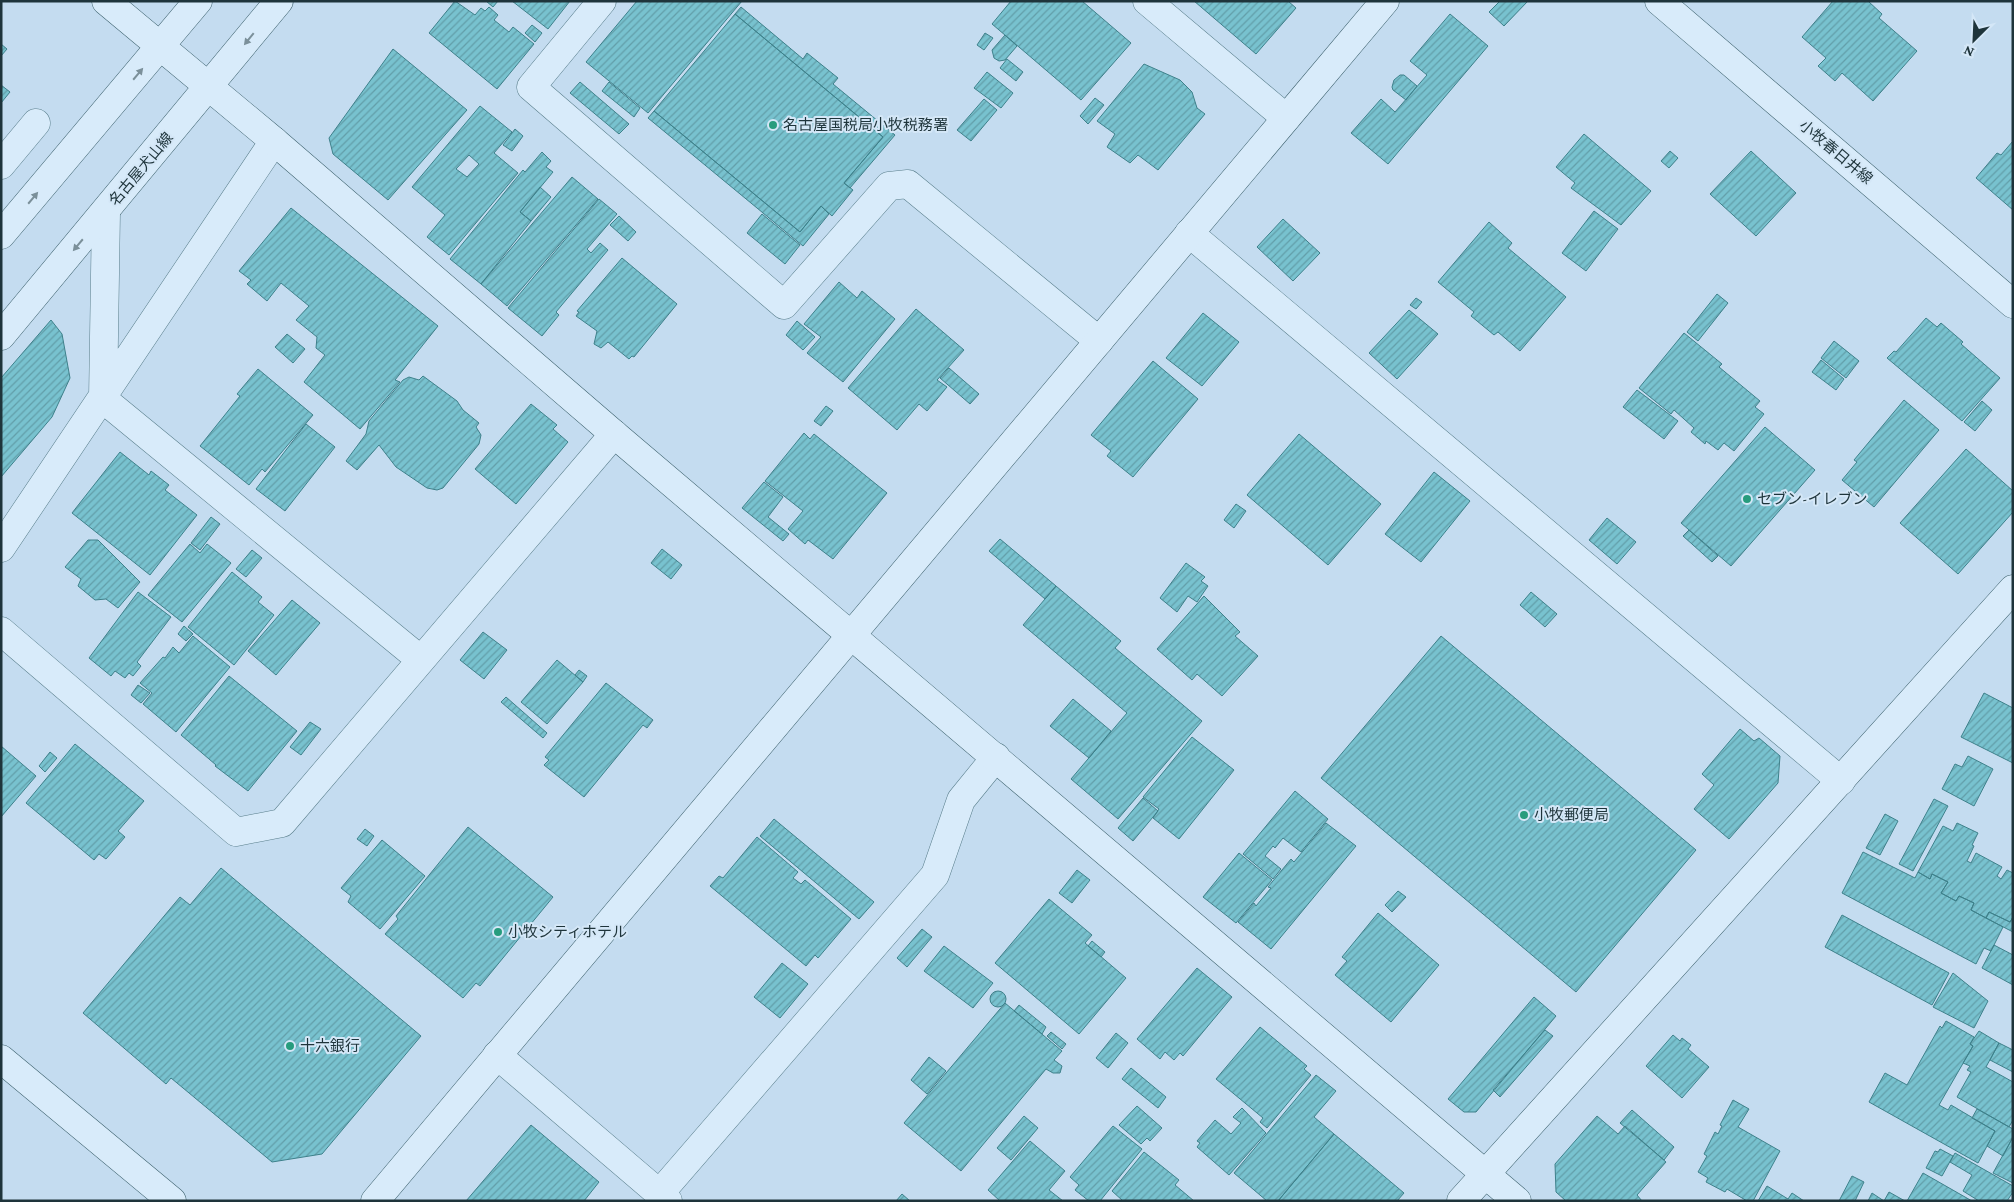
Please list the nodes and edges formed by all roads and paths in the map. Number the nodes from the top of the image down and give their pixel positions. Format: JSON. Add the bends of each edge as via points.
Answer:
{"nodes":[{"id":1,"x":106,"y":1,"type":"edge"},
{"id":2,"x":198,"y":1,"type":"edge"},
{"id":3,"x":279,"y":1,"type":"edge"},
{"id":4,"x":602,"y":1,"type":"edge"},
{"id":5,"x":1147,"y":1,"type":"edge"},
{"id":6,"x":1385,"y":1,"type":"edge"},
{"id":7,"x":1659,"y":1,"type":"edge"},
{"id":8,"x":161,"y":48,"type":"junction"},
{"id":9,"x":209,"y":87,"type":"junction"},
{"id":10,"x":1286,"y":118,"type":"junction"},
{"id":11,"x":36,"y":123,"type":"dead end"},
{"id":12,"x":274,"y":141,"type":"junction"},
{"id":13,"x":1,"y":165,"type":"edge"},
{"id":14,"x":106,"y":212,"type":"junction"},
{"id":15,"x":1189,"y":233,"type":"junction"},
{"id":16,"x":1,"y":235,"type":"edge"},
{"id":17,"x":2013,"y":304,"type":"edge"},
{"id":18,"x":1,"y":336,"type":"edge"},
{"id":19,"x":1099,"y":341,"type":"junction"},
{"id":20,"x":103,"y":398,"type":"junction"},
{"id":21,"x":614,"y":434,"type":"junction"},
{"id":22,"x":1,"y":548,"type":"edge"},
{"id":23,"x":2013,"y":589,"type":"edge"},
{"id":24,"x":1,"y":631,"type":"edge"},
{"id":25,"x":852,"y":634,"type":"junction"},
{"id":26,"x":421,"y":660,"type":"junction"},
{"id":27,"x":996,"y":757,"type":"junction"},
{"id":28,"x":1841,"y":781,"type":"junction"},
{"id":29,"x":497,"y":1055,"type":"junction"},
{"id":30,"x":1,"y":1059,"type":"edge"},
{"id":31,"x":1485,"y":1175,"type":"junction"},
{"id":32,"x":664,"y":1197,"type":"edge"},
{"id":33,"x":172,"y":1201,"type":"edge"},
{"id":34,"x":375,"y":1201,"type":"edge"},
{"id":35,"x":1462,"y":1201,"type":"edge"},
{"id":36,"x":1516,"y":1201,"type":"edge"}],
"edges":[{"from":1,"to":8,"type":"street"},
{"from":2,"to":8,"type":"street"},
{"from":3,"to":9,"type":"street","name":"名古屋犬山線","one_way":true},
{"from":4,"to":19,"type":"street","via":[[531,87],[784,305],[889,186],[908,184]]},
{"from":5,"to":10,"type":"street"},
{"from":6,"to":10,"type":"street"},
{"from":7,"to":17,"type":"street","name":"小牧春日井線"},
{"from":8,"to":9,"type":"street"},
{"from":16,"to":8,"type":"street","one_way":true},
{"from":9,"to":12,"type":"street"},
{"from":9,"to":14,"type":"street","name":"名古屋犬山線"},
{"from":10,"to":15,"type":"street"},
{"from":11,"to":13,"type":"street"},
{"from":12,"to":20,"type":"street"},
{"from":12,"to":21,"type":"street"},
{"from":14,"to":18,"type":"street","name":"名古屋犬山線","one_way":true},
{"from":14,"to":20,"type":"street"},
{"from":15,"to":19,"type":"street"},
{"from":15,"to":28,"type":"street"},
{"from":19,"to":25,"type":"street"},
{"from":20,"to":22,"type":"street"},
{"from":20,"to":26,"type":"street"},
{"from":21,"to":25,"type":"street"},
{"from":21,"to":26,"type":"street"},
{"from":23,"to":28,"type":"street"},
{"from":24,"to":26,"type":"street","via":[[236,832],[282,823]]},
{"from":25,"to":27,"type":"street"},
{"from":25,"to":29,"type":"street"},
{"from":27,"to":31,"type":"street"},
{"from":27,"to":32,"type":"street","via":[[961,800],[935,875]]},
{"from":28,"to":31,"type":"street"},
{"from":29,"to":32,"type":"street"},
{"from":29,"to":34,"type":"street"},
{"from":30,"to":33,"type":"street"},
{"from":31,"to":35,"type":"street"},
{"from":31,"to":36,"type":"street"}]}
